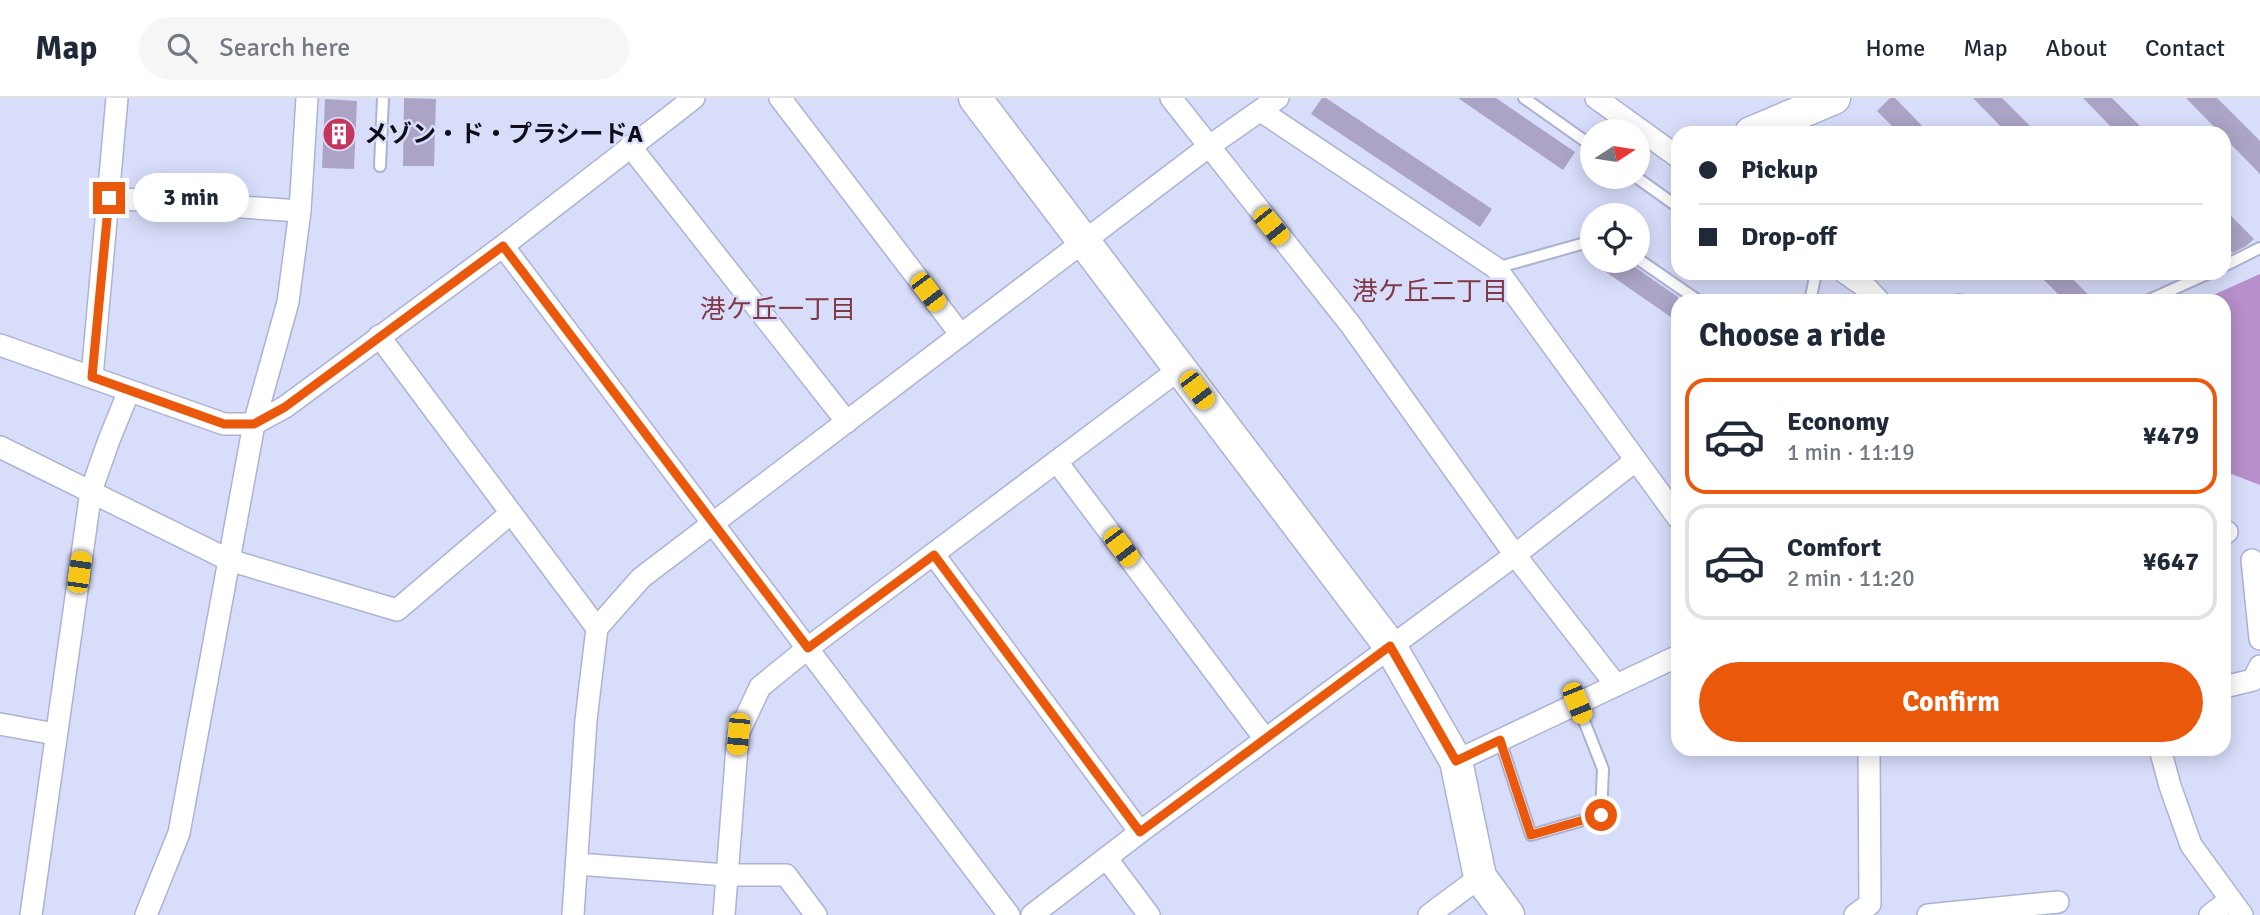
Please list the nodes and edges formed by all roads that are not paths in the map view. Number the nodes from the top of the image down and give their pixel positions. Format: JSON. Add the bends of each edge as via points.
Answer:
{"nodes":[{"id":1,"x":117,"y":98,"type":"edge"},
{"id":2,"x":307,"y":98,"type":"edge"},
{"id":3,"x":383,"y":98,"type":"edge"},
{"id":4,"x":694,"y":98,"type":"edge"},
{"id":5,"x":780,"y":98,"type":"edge"},
{"id":6,"x":975,"y":98,"type":"edge"},
{"id":7,"x":1171,"y":98,"type":"edge"},
{"id":8,"x":1524,"y":98,"type":"edge"},
{"id":9,"x":1596,"y":98,"type":"edge"},
{"id":10,"x":1834,"y":98,"type":"edge"},
{"id":11,"x":1270,"y":104,"type":"edge"},
{"id":12,"x":1768,"y":126,"type":"edge"},
{"id":13,"x":1580,"y":138,"type":"edge"},
{"id":14,"x":630,"y":146,"type":"junction"},
{"id":15,"x":1208,"y":147,"type":"junction"},
{"id":16,"x":1671,"y":152,"type":"edge"},
{"id":17,"x":380,"y":166,"type":"dead end"},
{"id":18,"x":1650,"y":187,"type":"edge"},
{"id":19,"x":109,"y":198,"type":"junction"},
{"id":20,"x":1671,"y":202,"type":"edge"},
{"id":21,"x":300,"y":211,"type":"junction"},
{"id":22,"x":1086,"y":241,"type":"junction"},
{"id":23,"x":1580,"y":244,"type":"edge"},
{"id":24,"x":503,"y":246,"type":"junction"},
{"id":25,"x":2260,"y":248,"type":"edge"},
{"id":26,"x":2231,"y":262,"type":"edge"},
{"id":27,"x":1650,"y":267,"type":"edge"},
{"id":28,"x":1496,"y":268,"type":"junction"},
{"id":29,"x":1855,"y":280,"type":"edge"},
{"id":30,"x":2194,"y":280,"type":"edge"},
{"id":31,"x":1689,"y":294,"type":"edge"},
{"id":32,"x":1873,"y":294,"type":"edge"},
{"id":33,"x":2162,"y":294,"type":"edge"},
{"id":34,"x":961,"y":335,"type":"junction"},
{"id":35,"x":379,"y":336,"type":"junction"},
{"id":36,"x":0,"y":345,"type":"edge"},
{"id":37,"x":1181,"y":368,"type":"junction"},
{"id":38,"x":92,"y":377,"type":"junction"},
{"id":39,"x":129,"y":391,"type":"junction"},
{"id":40,"x":847,"y":422,"type":"junction"},
{"id":41,"x":254,"y":424,"type":"junction"},
{"id":42,"x":0,"y":447,"type":"edge"},
{"id":43,"x":1635,"y":461,"type":"junction"},
{"id":44,"x":1057,"y":462,"type":"junction"},
{"id":45,"x":91,"y":491,"type":"junction"},
{"id":46,"x":1671,"y":509,"type":"edge"},
{"id":47,"x":511,"y":513,"type":"junction"},
{"id":48,"x":713,"y":523,"type":"junction"},
{"id":49,"x":934,"y":555,"type":"junction"},
{"id":50,"x":1515,"y":555,"type":"junction"},
{"id":51,"x":229,"y":560,"type":"junction"},
{"id":52,"x":2252,"y":560,"type":"dead end"},
{"id":53,"x":597,"y":628,"type":"junction"},
{"id":54,"x":2260,"y":639,"type":"edge"},
{"id":55,"x":1390,"y":646,"type":"junction"},
{"id":56,"x":808,"y":648,"type":"junction"},
{"id":57,"x":1671,"y":659,"type":"edge"},
{"id":58,"x":2260,"y":666,"type":"edge"},
{"id":59,"x":1616,"y":685,"type":"junction"},
{"id":60,"x":2231,"y":685,"type":"edge"},
{"id":61,"x":1577,"y":703,"type":"junction"},
{"id":62,"x":0,"y":724,"type":"edge"},
{"id":63,"x":55,"y":734,"type":"junction"},
{"id":64,"x":1265,"y":739,"type":"junction"},
{"id":65,"x":1500,"y":740,"type":"junction"},
{"id":66,"x":1870,"y":756,"type":"edge"},
{"id":67,"x":2162,"y":756,"type":"edge"},
{"id":68,"x":1456,"y":761,"type":"junction"},
{"id":69,"x":1140,"y":832,"type":"junction"},
{"id":70,"x":1107,"y":859,"type":"junction"},
{"id":71,"x":576,"y":864,"type":"junction"},
{"id":72,"x":726,"y":875,"type":"junction"},
{"id":73,"x":1480,"y":877,"type":"junction"},
{"id":74,"x":2058,"y":902,"type":"dead end"},
{"id":75,"x":2236,"y":908,"type":"edge"},
{"id":76,"x":1870,"y":912,"type":"edge"},
{"id":77,"x":31,"y":915,"type":"edge"},
{"id":78,"x":146,"y":915,"type":"edge"},
{"id":79,"x":573,"y":915,"type":"edge"},
{"id":80,"x":724,"y":915,"type":"edge"},
{"id":81,"x":816,"y":915,"type":"edge"},
{"id":82,"x":1009,"y":915,"type":"edge"},
{"id":83,"x":1032,"y":915,"type":"edge"},
{"id":84,"x":1149,"y":915,"type":"edge"},
{"id":85,"x":1429,"y":915,"type":"edge"},
{"id":86,"x":1508,"y":915,"type":"edge"},
{"id":87,"x":1928,"y":915,"type":"edge"},
{"id":88,"x":2210,"y":915,"type":"edge"}],
"edges":[{"from":1,"to":19,"type":"street"},
{"from":2,"to":21,"type":"street"},
{"from":3,"to":17,"type":"lane"},
{"from":4,"to":14,"type":"street"},
{"from":5,"to":34,"type":"street"},
{"from":6,"to":22,"type":"street"},
{"from":7,"to":15,"type":"street"},
{"from":8,"to":13,"type":"lane"},
{"from":9,"to":16,"type":"street"},
{"from":10,"to":12,"type":"street"},
{"from":11,"to":15,"type":"street"},
{"from":11,"to":28,"type":"street"},
{"from":14,"to":24,"type":"street"},
{"from":14,"to":40,"type":"street"},
{"from":15,"to":22,"type":"street"},
{"from":15,"to":50,"type":"street","via":[[1350,324]]},
{"from":18,"to":20,"type":"lane"},
{"from":19,"to":21,"type":"street"},
{"from":19,"to":38,"type":"street"},
{"from":21,"to":41,"type":"street","via":[[288,302]]},
{"from":22,"to":34,"type":"street"},
{"from":22,"to":37,"type":"street"},
{"from":23,"to":28,"type":"lane"},
{"from":24,"to":35,"type":"street"},
{"from":24,"to":48,"type":"street"},
{"from":25,"to":26,"type":"lane"},
{"from":27,"to":31,"type":"lane"},
{"from":28,"to":43,"type":"street"},
{"from":29,"to":32,"type":"street"},
{"from":30,"to":33,"type":"lane"},
{"from":34,"to":40,"type":"street"},
{"from":35,"to":41,"type":"street","via":[[285,407]]},
{"from":35,"to":47,"type":"street"},
{"from":36,"to":38,"type":"street"},
{"from":37,"to":44,"type":"street"},
{"from":37,"to":55,"type":"street"},
{"from":38,"to":39,"type":"street"},
{"from":39,"to":41,"type":"street","via":[[224,424]]},
{"from":39,"to":45,"type":"street"},
{"from":40,"to":48,"type":"street"},
{"from":41,"to":51,"type":"street"},
{"from":42,"to":45,"type":"street"},
{"from":43,"to":46,"type":"street"},
{"from":43,"to":50,"type":"street"},
{"from":44,"to":49,"type":"street"},
{"from":44,"to":64,"type":"street"},
{"from":45,"to":51,"type":"street"},
{"from":45,"to":63,"type":"street"},
{"from":47,"to":51,"type":"street","via":[[397,610]]},
{"from":47,"to":53,"type":"street"},
{"from":48,"to":53,"type":"street","via":[[641,578]]},
{"from":48,"to":56,"type":"street"},
{"from":49,"to":56,"type":"street"},
{"from":49,"to":69,"type":"street"},
{"from":50,"to":55,"type":"street"},
{"from":50,"to":59,"type":"street"},
{"from":51,"to":78,"type":"street","via":[[178,833]]},
{"from":52,"to":54,"type":"street"},
{"from":53,"to":71,"type":"street"},
{"from":55,"to":64,"type":"street"},
{"from":55,"to":68,"type":"street"},
{"from":56,"to":72,"type":"street","via":[[760,687],[738,734]]},
{"from":56,"to":82,"type":"street"},
{"from":57,"to":59,"type":"street"},
{"from":58,"to":60,"type":"street","via":[[2253,680]]},
{"from":59,"to":61,"type":"street"},
{"from":61,"to":65,"type":"street"},
{"from":61,"to":65,"type":"lane","via":[[1603,769],[1601,815],[1531,835]]},
{"from":62,"to":63,"type":"street"},
{"from":63,"to":77,"type":"street"},
{"from":64,"to":69,"type":"street"},
{"from":65,"to":68,"type":"street"},
{"from":66,"to":76,"type":"street"},
{"from":67,"to":75,"type":"street","via":[[2191,845]]},
{"from":68,"to":73,"type":"street"},
{"from":69,"to":70,"type":"street"},
{"from":70,"to":83,"type":"street"},
{"from":70,"to":84,"type":"street"},
{"from":71,"to":72,"type":"street"},
{"from":71,"to":79,"type":"street"},
{"from":72,"to":80,"type":"street"},
{"from":72,"to":81,"type":"street","via":[[786,875]]},
{"from":73,"to":85,"type":"street"},
{"from":73,"to":86,"type":"street"},
{"from":74,"to":87,"type":"street"},
{"from":75,"to":88,"type":"street"}]}
